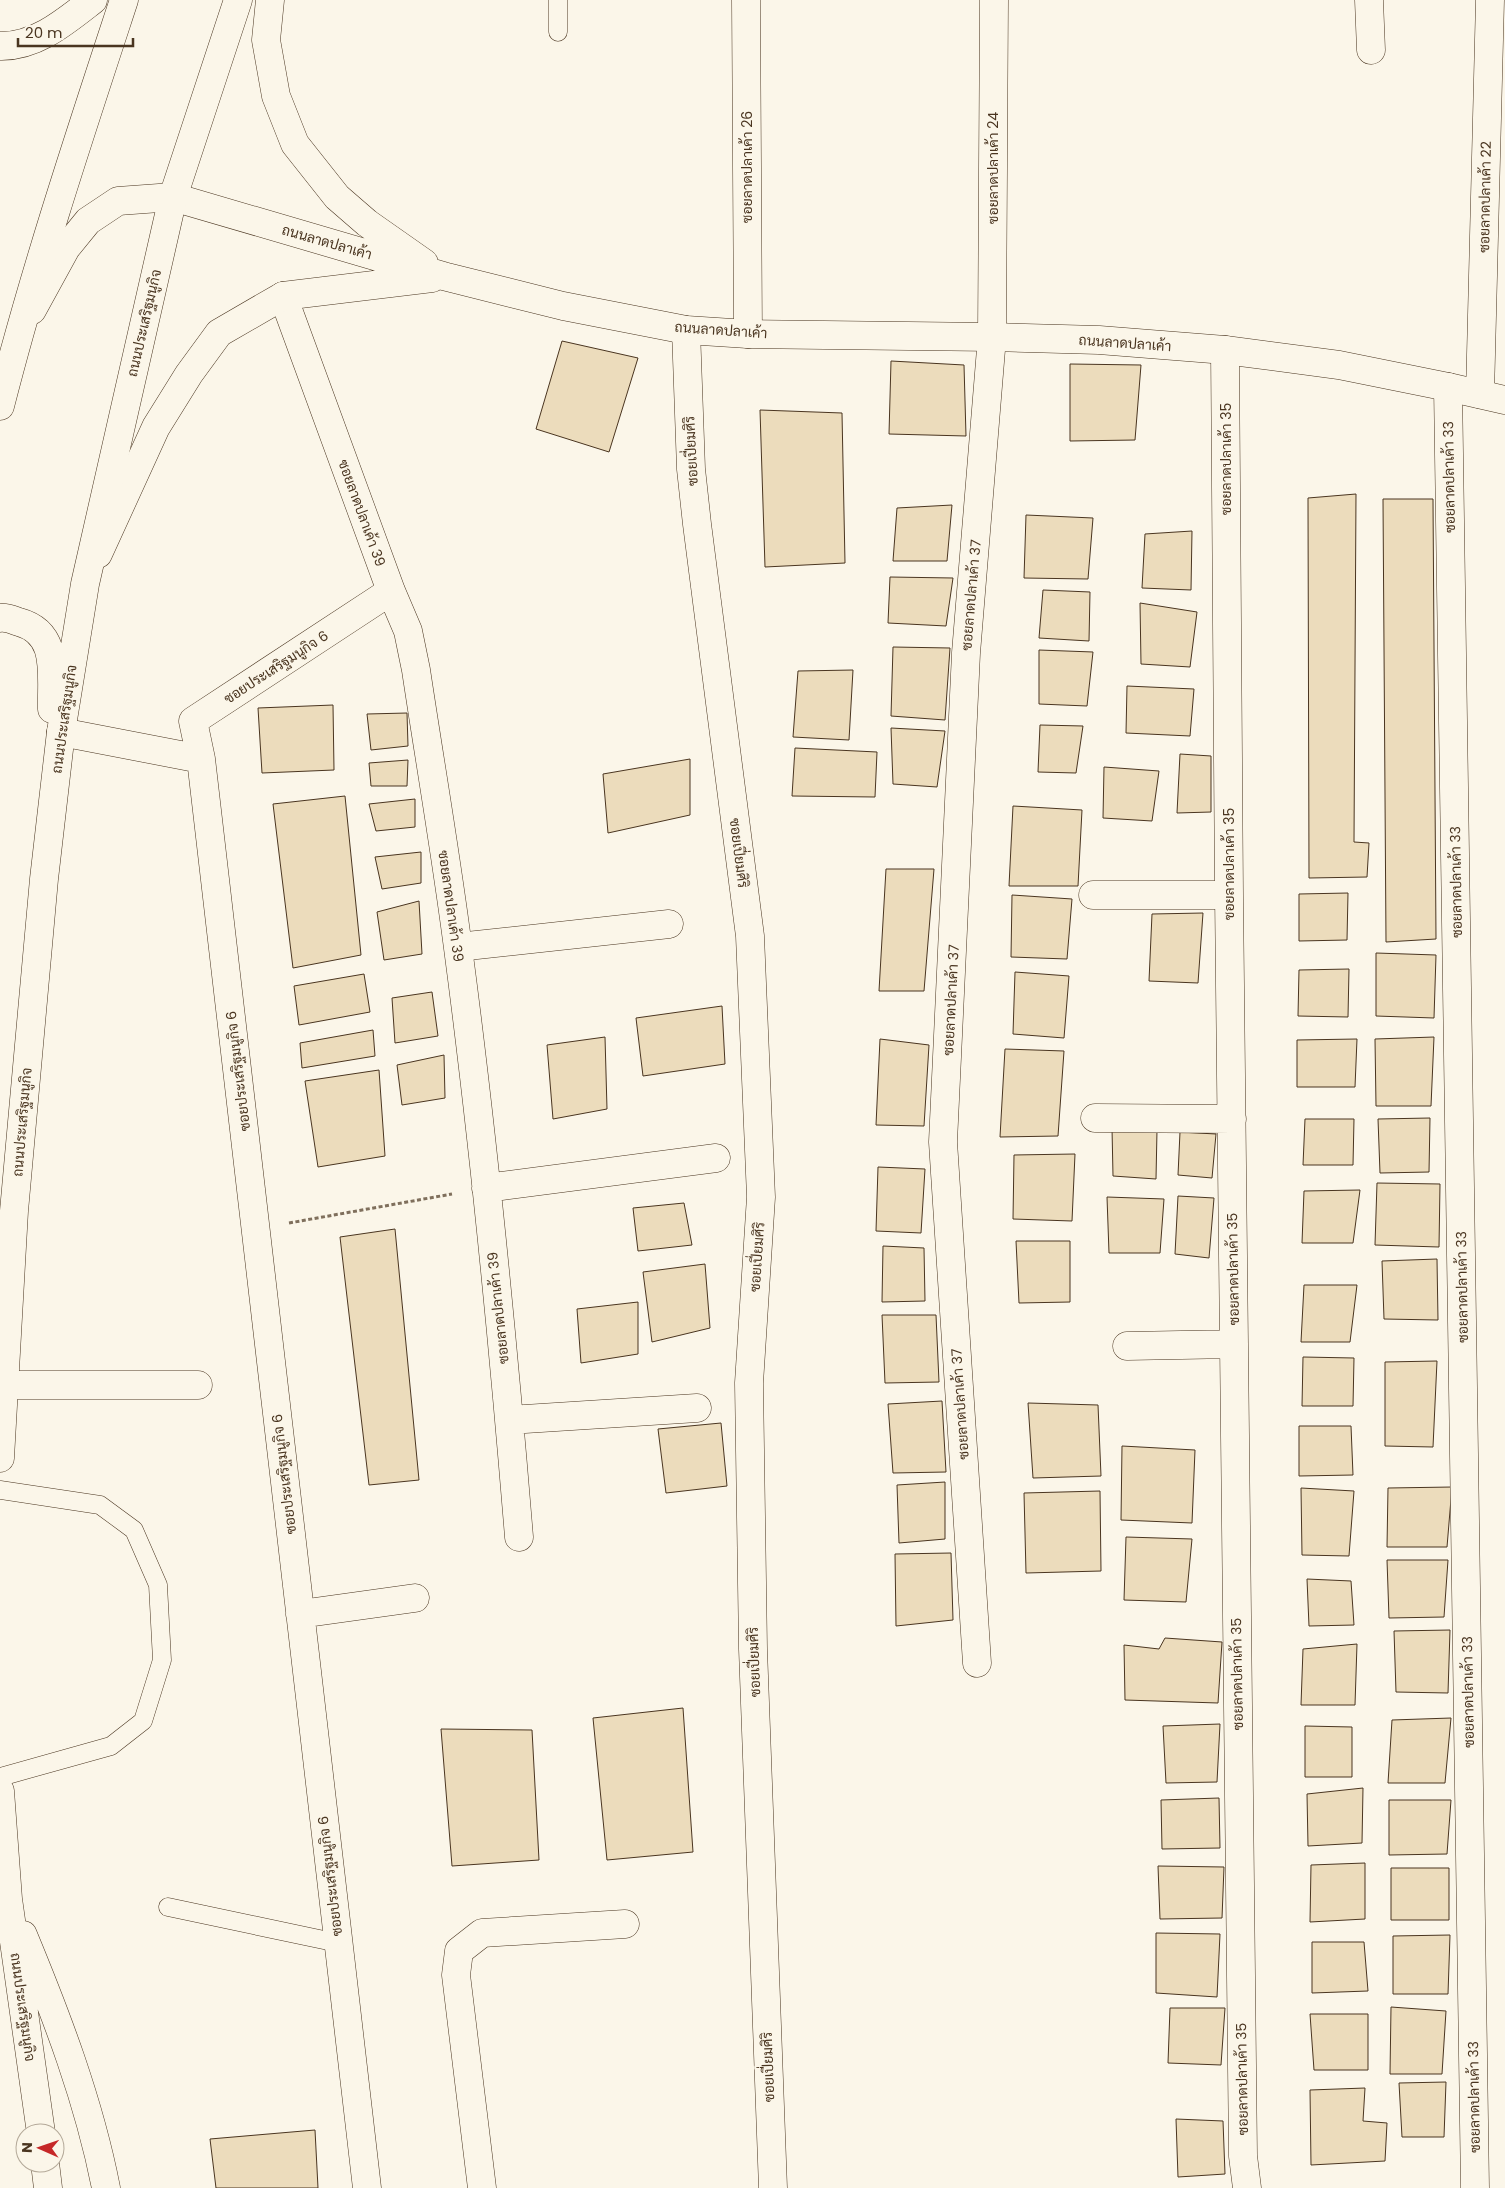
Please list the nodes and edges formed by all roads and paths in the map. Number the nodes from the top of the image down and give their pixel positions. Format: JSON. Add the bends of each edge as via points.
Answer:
{"nodes":[{"id":1,"x":93,"y":0,"type":"edge"},
{"id":2,"x":124,"y":0,"type":"edge"},
{"id":3,"x":238,"y":0,"type":"edge"},
{"id":4,"x":270,"y":0,"type":"edge"},
{"id":5,"x":558,"y":0,"type":"edge"},
{"id":6,"x":746,"y":0,"type":"edge"},
{"id":7,"x":994,"y":0,"type":"edge"},
{"id":8,"x":1369,"y":0,"type":"edge"},
{"id":9,"x":1490,"y":0,"type":"edge"},
{"id":10,"x":558,"y":32,"type":"dead end"},
{"id":11,"x":0,"y":46,"type":"edge"},
{"id":12,"x":1371,"y":50,"type":"dead end"},
{"id":13,"x":172,"y":197,"type":"junction"},
{"id":14,"x":443,"y":276,"type":"junction"},
{"id":15,"x":283,"y":296,"type":"junction"},
{"id":16,"x":686,"y":330,"type":"junction"},
{"id":17,"x":18,"y":334,"type":"junction"},
{"id":18,"x":748,"y":334,"type":"junction"},
{"id":19,"x":992,"y":337,"type":"junction"},
{"id":20,"x":1225,"y":350,"type":"junction"},
{"id":21,"x":1,"y":385,"type":"edge"},
{"id":22,"x":1448,"y":387,"type":"junction"},
{"id":23,"x":1492,"y":397,"type":"edge"},
{"id":24,"x":85,"y":584,"type":"junction"},
{"id":25,"x":391,"y":591,"type":"junction"},
{"id":26,"x":0,"y":618,"type":"edge"},
{"id":27,"x":61,"y":732,"type":"junction"},
{"id":28,"x":201,"y":760,"type":"junction"},
{"id":29,"x":44,"y":879,"type":"junction"},
{"id":30,"x":1092,"y":895,"type":"dead end"},
{"id":31,"x":1229,"y":895,"type":"junction"},
{"id":32,"x":669,"y":924,"type":"dead end"},
{"id":33,"x":458,"y":947,"type":"junction"},
{"id":34,"x":1095,"y":1118,"type":"dead end"},
{"id":35,"x":1232,"y":1119,"type":"junction"},
{"id":36,"x":716,"y":1158,"type":"dead end"},
{"id":37,"x":486,"y":1188,"type":"junction"},
{"id":38,"x":256,"y":1229,"type":"junction"},
{"id":39,"x":1234,"y":1344,"type":"junction"},
{"id":40,"x":1127,"y":1346,"type":"dead end"},
{"id":41,"x":198,"y":1384,"type":"dead end"},
{"id":42,"x":4,"y":1385,"type":"junction"},
{"id":43,"x":697,"y":1408,"type":"dead end"},
{"id":44,"x":510,"y":1420,"type":"junction"},
{"id":45,"x":0,"y":1458,"type":"edge"},
{"id":46,"x":0,"y":1490,"type":"edge"},
{"id":47,"x":519,"y":1537,"type":"dead end"},
{"id":48,"x":416,"y":1598,"type":"dead end"},
{"id":49,"x":300,"y":1614,"type":"junction"},
{"id":50,"x":977,"y":1663,"type":"dead end"},
{"id":51,"x":0,"y":1778,"type":"edge"},
{"id":52,"x":0,"y":1791,"type":"edge"},
{"id":53,"x":8,"y":1899,"type":"junction"},
{"id":54,"x":168,"y":1907,"type":"dead end"},
{"id":55,"x":625,"y":1924,"type":"dead end"},
{"id":56,"x":338,"y":1943,"type":"junction"},
{"id":57,"x":40,"y":2123,"type":"edge"},
{"id":58,"x":46,"y":2173,"type":"edge"},
{"id":59,"x":48,"y":2188,"type":"edge"},
{"id":60,"x":106,"y":2188,"type":"edge"},
{"id":61,"x":367,"y":2188,"type":"edge"},
{"id":62,"x":482,"y":2188,"type":"edge"},
{"id":63,"x":773,"y":2188,"type":"edge"},
{"id":64,"x":1247,"y":2188,"type":"edge"},
{"id":65,"x":1475,"y":2188,"type":"edge"}],
"edges":[{"from":1,"to":11,"type":"street","via":[[57,28],[15,46]]},
{"from":2,"to":17,"type":"street"},
{"from":3,"to":13,"type":"street","name":"ถนนประเสริฐมนูกิจ"},
{"from":4,"to":14,"type":"street","via":[[266,40],[276,96],[295,144],[337,197],[367,223]]},
{"from":5,"to":10,"type":"lane"},
{"from":6,"to":18,"type":"street","name":"ซอยลาดปลาเค้า 26"},
{"from":7,"to":19,"type":"street","name":"ซอยลาดปลาเค้า 24"},
{"from":8,"to":12,"type":"street"},
{"from":9,"to":23,"type":"street","name":"ซอยลาดปลาเค้า 22"},
{"from":13,"to":14,"type":"street","name":"ถนนลาดปลาเค้า"},
{"from":13,"to":17,"type":"street","name":"ถนนลาดปลาเค้า","via":[[118,201],[88,220],[66,248]]},
{"from":13,"to":24,"type":"street","name":"ถนนประเสริฐมนูกิจ"},
{"from":14,"to":15,"type":"street"},
{"from":14,"to":16,"type":"street","name":"ถนนลาดปลาเค้า","via":[[563,306]]},
{"from":15,"to":24,"type":"street","via":[[219,333],[189,374],[156,427]]},
{"from":15,"to":25,"type":"street","name":"ซอยลาดปลาเค้า 39"},
{"from":16,"to":18,"type":"street","name":"ถนนลาดปลาเค้า"},
{"from":16,"to":63,"type":"street","name":"ซอยเปี่ยมศิริ","via":[[691,469],[750,936],[761,1197],[749,1383],[753,1640]]},
{"from":17,"to":21,"type":"street"},
{"from":18,"to":19,"type":"street","name":"ถนนลาดปลาเค้า"},
{"from":19,"to":20,"type":"street","name":"ถนนลาดปลาเค้า","via":[[1099,340]]},
{"from":19,"to":50,"type":"street","name":"ซอยลาดปลาเค้า 37","via":[[966,653],[943,1142]]},
{"from":20,"to":22,"type":"street","name":"ถนนลาดปลาเค้า","via":[[1339,366]]},
{"from":20,"to":31,"type":"street","name":"ซอยลาดปลาเค้า 35"},
{"from":22,"to":23,"type":"street","name":"ถนนลาดปลาเค้า"},
{"from":22,"to":65,"type":"street","name":"ซอยลาดปลาเค้า 33"},
{"from":24,"to":27,"type":"street","name":"ถนนประเสริฐมนูกิจ"},
{"from":25,"to":28,"type":"street","name":"ซอยประเสริฐมนูกิจ 6","via":[[193,721]]},
{"from":25,"to":33,"type":"street","name":"ซอยลาดปลาเค้า 39","via":[[408,631],[416,670]]},
{"from":26,"to":29,"type":"street","via":[[31,625],[47,640],[51,660],[52,715]]},
{"from":27,"to":28,"type":"street"},
{"from":27,"to":29,"type":"street","name":"ถนนประเสริฐมนูกิจ"},
{"from":28,"to":38,"type":"street","name":"ซอยประเสริฐมนูกิจ 6"},
{"from":29,"to":42,"type":"street","name":"ถนนประเสริฐมนูกิจ","via":[[14,1211]]},
{"from":30,"to":31,"type":"street"},
{"from":31,"to":35,"type":"street","name":"ซอยลาดปลาเค้า 35"},
{"from":32,"to":33,"type":"street"},
{"from":33,"to":37,"type":"street","name":"ซอยลาดปลาเค้า 39"},
{"from":34,"to":35,"type":"street"},
{"from":35,"to":39,"type":"street","name":"ซอยลาดปลาเค้า 35"},
{"from":36,"to":37,"type":"street"},
{"from":37,"to":38,"type":"path"},
{"from":37,"to":44,"type":"street","name":"ซอยลาดปลาเค้า 39"},
{"from":38,"to":49,"type":"street","name":"ซอยประเสริฐมนูกิจ 6"},
{"from":39,"to":40,"type":"street"},
{"from":39,"to":64,"type":"street","name":"ซอยลาดปลาเค้า 35","via":[[1242,2156]]},
{"from":41,"to":42,"type":"street"},
{"from":42,"to":45,"type":"street","name":"ถนนประเสริฐมนูกิจ"},
{"from":43,"to":44,"type":"street"},
{"from":44,"to":47,"type":"street","name":"ซอยลาดปลาเค้า 39"},
{"from":46,"to":51,"type":"lane","via":[[100,1505],[134,1530],[158,1585],[162,1660],[144,1721],[112,1746]]},
{"from":48,"to":49,"type":"street"},
{"from":49,"to":56,"type":"street","name":"ซอยประเสริฐมนูกิจ 6"},
{"from":52,"to":53,"type":"street","name":"ถนนประเสริฐมนูกิจ"},
{"from":53,"to":57,"type":"street","name":"ถนนประเสริฐมนูกิจ"},
{"from":53,"to":60,"type":"street","via":[[56,2013],[98,2148]]},
{"from":54,"to":56,"type":"lane"},
{"from":55,"to":62,"type":"street","via":[[482,1933],[459,1951],[456,1975]]},
{"from":56,"to":61,"type":"street","name":"ซอยประเสริฐมนูกิจ 6"},
{"from":58,"to":59,"type":"street"}]}
